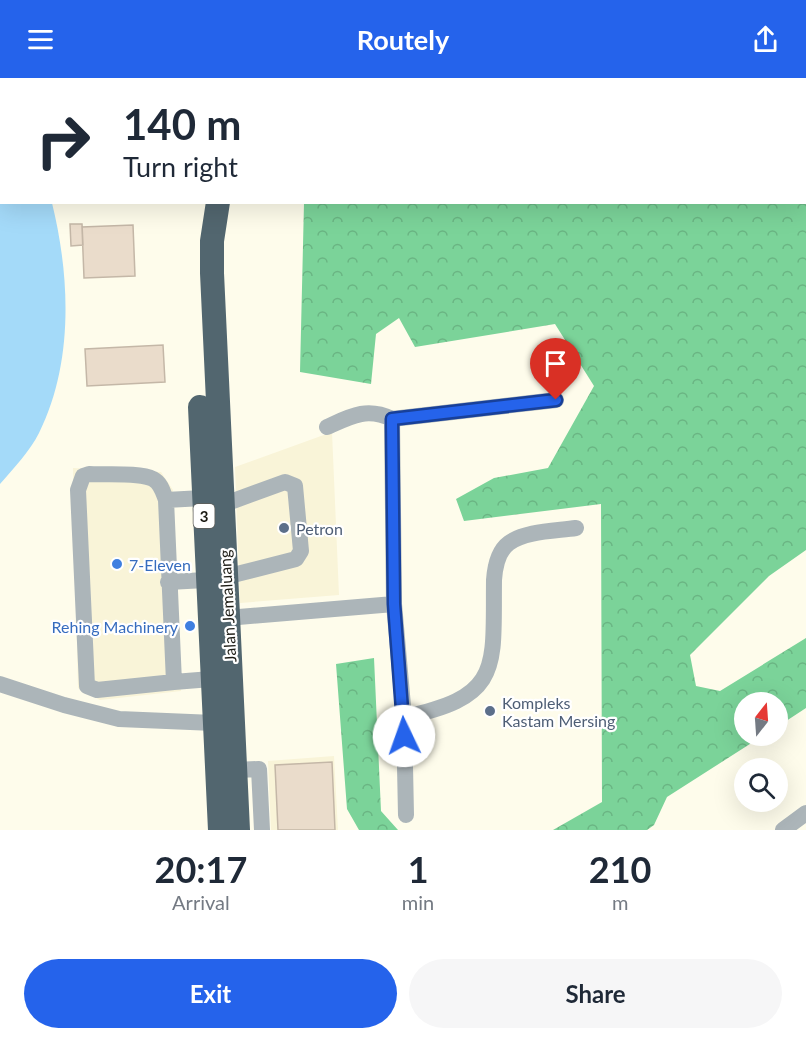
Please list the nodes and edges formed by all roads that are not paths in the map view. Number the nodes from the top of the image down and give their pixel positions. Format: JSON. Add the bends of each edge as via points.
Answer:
{"nodes":[{"id":1,"x":201,"y":204,"type":"edge"},
{"id":2,"x":218,"y":204,"type":"edge"},
{"id":3,"x":556,"y":400,"type":"dead end"},
{"id":4,"x":392,"y":419,"type":"junction"},
{"id":5,"x":327,"y":427,"type":"dead end"},
{"id":6,"x":166,"y":500,"type":"junction"},
{"id":7,"x":213,"y":502,"type":"junction"},
{"id":8,"x":576,"y":528,"type":"dead end"},
{"id":9,"x":216,"y":578,"type":"junction"},
{"id":10,"x":168,"y":582,"type":"junction"},
{"id":11,"x":394,"y":604,"type":"junction"},
{"id":12,"x":227,"y":618,"type":"junction"},
{"id":13,"x":211,"y":679,"type":"junction"},
{"id":14,"x":174,"y":682,"type":"junction"},
{"id":15,"x":0,"y":684,"type":"edge"},
{"id":16,"x":404,"y":717,"type":"junction"},
{"id":17,"x":214,"y":723,"type":"junction"},
{"id":18,"x":235,"y":770,"type":"junction"},
{"id":19,"x":806,"y":813,"type":"edge"},
{"id":20,"x":406,"y":815,"type":"dead end"},
{"id":21,"x":262,"y":825,"type":"edge"},
{"id":22,"x":232,"y":827,"type":"edge"},
{"id":23,"x":783,"y":830,"type":"edge"}],
"edges":[{"from":1,"to":7,"type":"highway","name":"Jalan Jemaluang","number":"3","via":[[196,273]]},
{"from":2,"to":7,"type":"highway","name":"Jalan Jemaluang","number":"3","via":[[212,242]]},
{"from":3,"to":4,"type":"street"},
{"from":4,"to":5,"type":"street","via":[[370,411]]},
{"from":4,"to":11,"type":"street"},
{"from":6,"to":7,"type":"street"},
{"from":6,"to":10,"type":"street"},
{"from":6,"to":14,"type":"street","via":[[161,486],[145,477],[89,474],[79,482],[87,686],[98,690]]},
{"from":7,"to":9,"type":"highway","name":"Jalan Jemaluang","number":"3"},
{"from":7,"to":9,"type":"street","via":[[290,483],[295,486],[301,551],[296,559]]},
{"from":8,"to":16,"type":"street","via":[[523,537],[502,550],[495,575],[492,661],[485,678],[471,692],[442,708]]},
{"from":9,"to":10,"type":"street"},
{"from":9,"to":12,"type":"highway","name":"Jalan Jemaluang","number":"3"},
{"from":9,"to":13,"type":"highway","name":"Jalan Jemaluang","number":"3"},
{"from":10,"to":14,"type":"street"},
{"from":11,"to":12,"type":"street"},
{"from":11,"to":16,"type":"street"},
{"from":12,"to":18,"type":"highway","name":"Jalan Jemaluang","number":"3"},
{"from":13,"to":14,"type":"street"},
{"from":13,"to":17,"type":"highway","name":"Jalan Jemaluang","number":"3"},
{"from":15,"to":17,"type":"street","via":[[119,719]]},
{"from":16,"to":20,"type":"street"},
{"from":17,"to":22,"type":"highway","name":"Jalan Jemaluang","number":"3"},
{"from":18,"to":21,"type":"street","via":[[259,769]]},
{"from":18,"to":22,"type":"highway","name":"Jalan Jemaluang","number":"3"},
{"from":19,"to":23,"type":"street"},
{"from":21,"to":22,"type":"street"}]}
